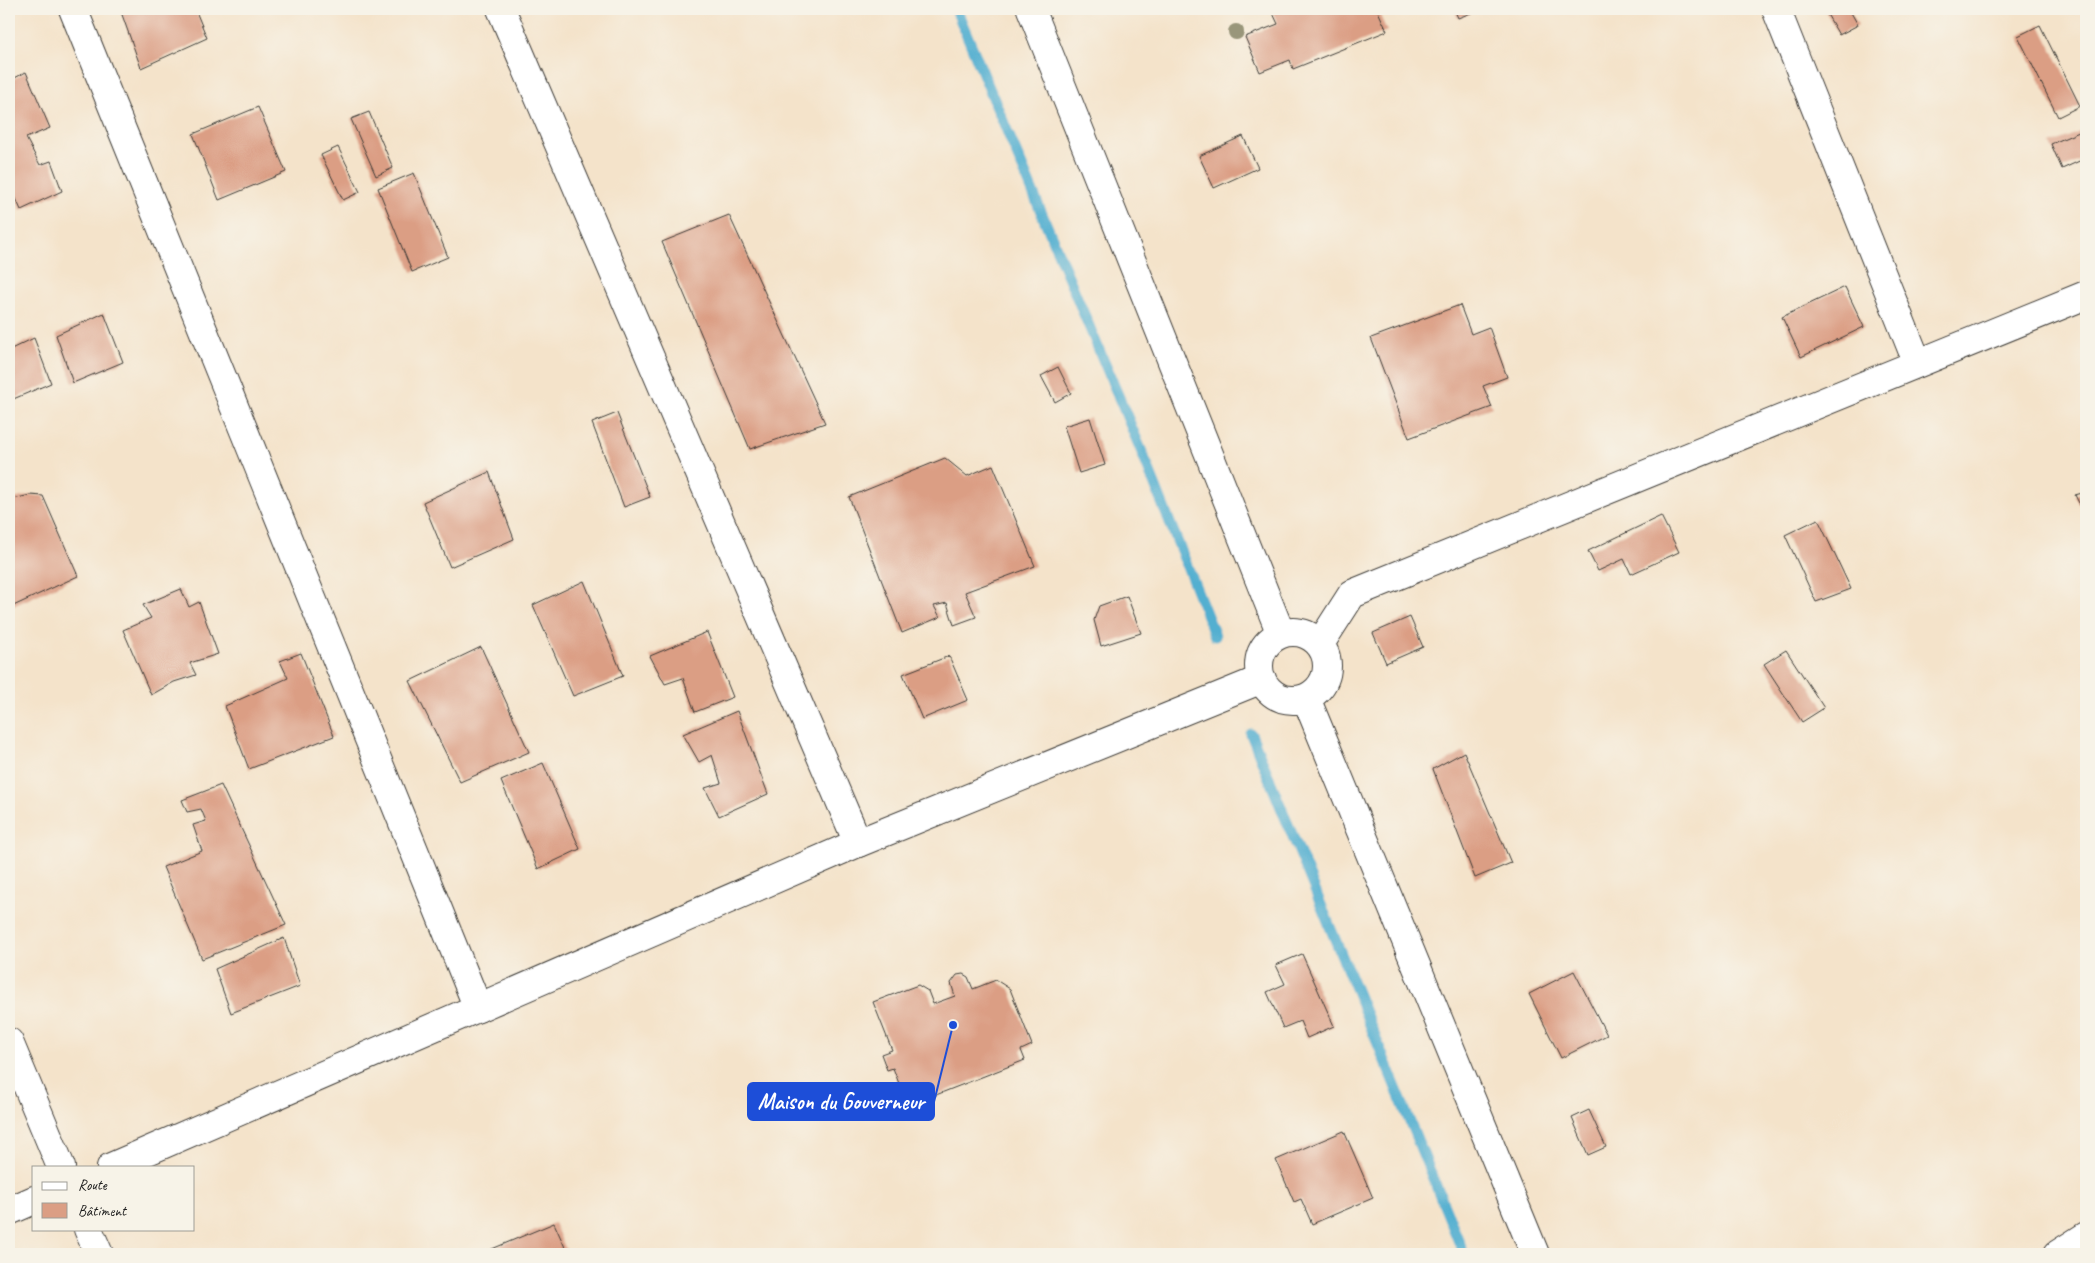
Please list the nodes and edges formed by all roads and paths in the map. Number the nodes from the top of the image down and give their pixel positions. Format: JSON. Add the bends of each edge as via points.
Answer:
{"nodes":[{"id":1,"x":73,"y":9,"type":"edge"},
{"id":2,"x":501,"y":9,"type":"edge"},
{"id":3,"x":1031,"y":9,"type":"edge"},
{"id":4,"x":1776,"y":9,"type":"edge"},
{"id":5,"x":2086,"y":295,"type":"edge"},
{"id":6,"x":1918,"y":362,"type":"junction"},
{"id":7,"x":1281,"y":634,"type":"junction"},
{"id":8,"x":1320,"y":644,"type":"junction"},
{"id":9,"x":1262,"y":679,"type":"junction"},
{"id":10,"x":1306,"y":698,"type":"junction"},
{"id":11,"x":858,"y":842,"type":"junction"},
{"id":12,"x":478,"y":1008,"type":"junction"},
{"id":13,"x":9,"y":1042,"type":"edge"},
{"id":14,"x":61,"y":1166,"type":"edge"},
{"id":15,"x":113,"y":1166,"type":"edge"},
{"id":16,"x":32,"y":1201,"type":"edge"},
{"id":17,"x":9,"y":1211,"type":"edge"},
{"id":18,"x":88,"y":1230,"type":"edge"},
{"id":19,"x":2086,"y":1236,"type":"edge"},
{"id":20,"x":99,"y":1254,"type":"edge"},
{"id":21,"x":1535,"y":1254,"type":"edge"},
{"id":22,"x":2058,"y":1254,"type":"edge"}],
"edges":[{"from":1,"to":12,"type":"street"},
{"from":2,"to":11,"type":"street"},
{"from":3,"to":7,"type":"street"},
{"from":4,"to":6,"type":"street"},
{"from":5,"to":6,"type":"street"},
{"from":6,"to":8,"type":"street","via":[[1352,594]]},
{"from":7,"to":8,"type":"street","via":[[1302,633]]},
{"from":7,"to":9,"type":"street","via":[[1273,638],[1262,653]]},
{"from":8,"to":10,"type":"street","via":[[1327,662],[1324,680],[1317,691]]},
{"from":9,"to":10,"type":"street","via":[[1269,690],[1281,698]]},
{"from":9,"to":11,"type":"street"},
{"from":10,"to":21,"type":"street"},
{"from":11,"to":12,"type":"street"},
{"from":12,"to":15,"type":"street"},
{"from":13,"to":14,"type":"street"},
{"from":16,"to":17,"type":"street"},
{"from":18,"to":20,"type":"street"},
{"from":19,"to":22,"type":"street"}]}
